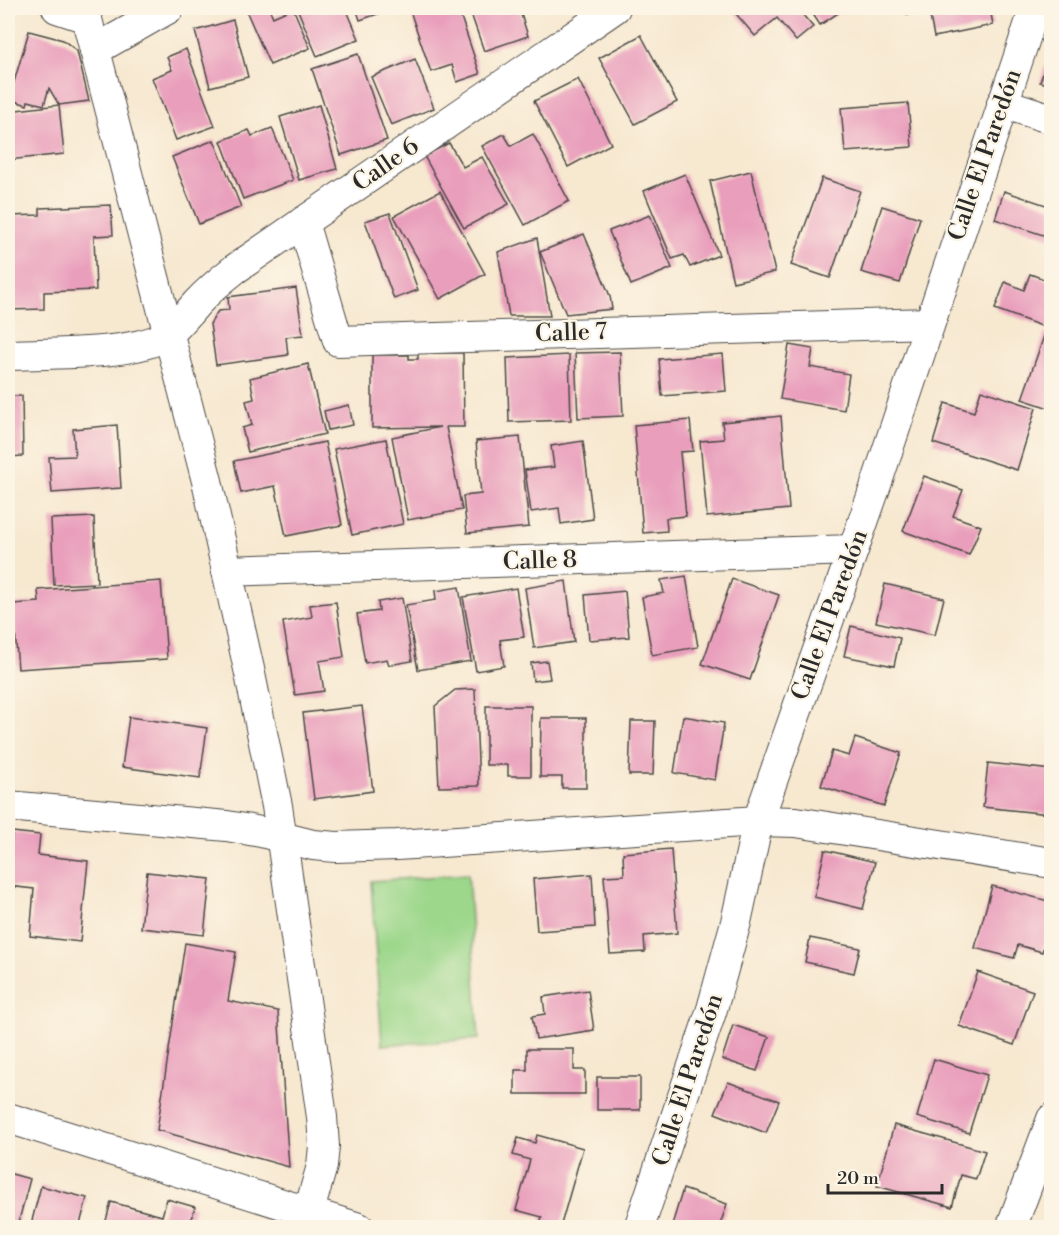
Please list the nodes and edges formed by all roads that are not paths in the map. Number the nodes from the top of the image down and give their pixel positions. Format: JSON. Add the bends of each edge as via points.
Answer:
{"nodes":[{"id":1,"x":57,"y":8,"type":"edge"},
{"id":2,"x":169,"y":8,"type":"edge"},
{"id":3,"x":615,"y":8,"type":"edge"},
{"id":4,"x":1035,"y":8,"type":"edge"},
{"id":5,"x":85,"y":13,"type":"edge"},
{"id":6,"x":95,"y":50,"type":"junction"},
{"id":7,"x":1002,"y":103,"type":"junction"},
{"id":8,"x":1052,"y":119,"type":"edge"},
{"id":9,"x":303,"y":222,"type":"junction"},
{"id":10,"x":929,"y":323,"type":"junction"},
{"id":11,"x":168,"y":334,"type":"junction"},
{"id":12,"x":8,"y":355,"type":"edge"},
{"id":13,"x":853,"y":550,"type":"junction"},
{"id":14,"x":227,"y":571,"type":"junction"},
{"id":15,"x":8,"y":806,"type":"edge"},
{"id":16,"x":758,"y":821,"type":"junction"},
{"id":17,"x":281,"y":837,"type":"junction"},
{"id":18,"x":1052,"y":863,"type":"edge"},
{"id":19,"x":8,"y":1118,"type":"edge"},
{"id":20,"x":1052,"y":1119,"type":"edge"},
{"id":21,"x":306,"y":1220,"type":"edge"},
{"id":22,"x":359,"y":1227,"type":"edge"},
{"id":23,"x":639,"y":1227,"type":"edge"},
{"id":24,"x":1011,"y":1227,"type":"edge"}],
"edges":[{"from":1,"to":5,"type":"street"},
{"from":2,"to":6,"type":"street"},
{"from":3,"to":9,"type":"street","name":"Calle 6"},
{"from":4,"to":7,"type":"street","name":"Calle El Paredón"},
{"from":5,"to":6,"type":"street"},
{"from":6,"to":11,"type":"street"},
{"from":7,"to":8,"type":"street"},
{"from":7,"to":10,"type":"street","name":"Calle El Paredón"},
{"from":9,"to":10,"type":"street","name":"Calle 7","via":[[338,341]]},
{"from":9,"to":11,"type":"street","name":"Calle 6","via":[[218,282]]},
{"from":10,"to":13,"type":"street","name":"Calle El Paredón"},
{"from":11,"to":12,"type":"street","via":[[133,347]]},
{"from":11,"to":14,"type":"street"},
{"from":13,"to":14,"type":"street","name":"Calle 8"},
{"from":13,"to":16,"type":"street","name":"Calle El Paredón"},
{"from":14,"to":17,"type":"street"},
{"from":15,"to":17,"type":"street","via":[[227,826]]},
{"from":16,"to":17,"type":"street","via":[[366,846],[336,847]]},
{"from":16,"to":18,"type":"street","via":[[817,824]]},
{"from":16,"to":23,"type":"street","name":"Calle El Paredón","via":[[712,1009]]},
{"from":17,"to":21,"type":"street","via":[[324,1146]]},
{"from":19,"to":21,"type":"street"},
{"from":20,"to":24,"type":"street"},
{"from":21,"to":22,"type":"street"}]}
